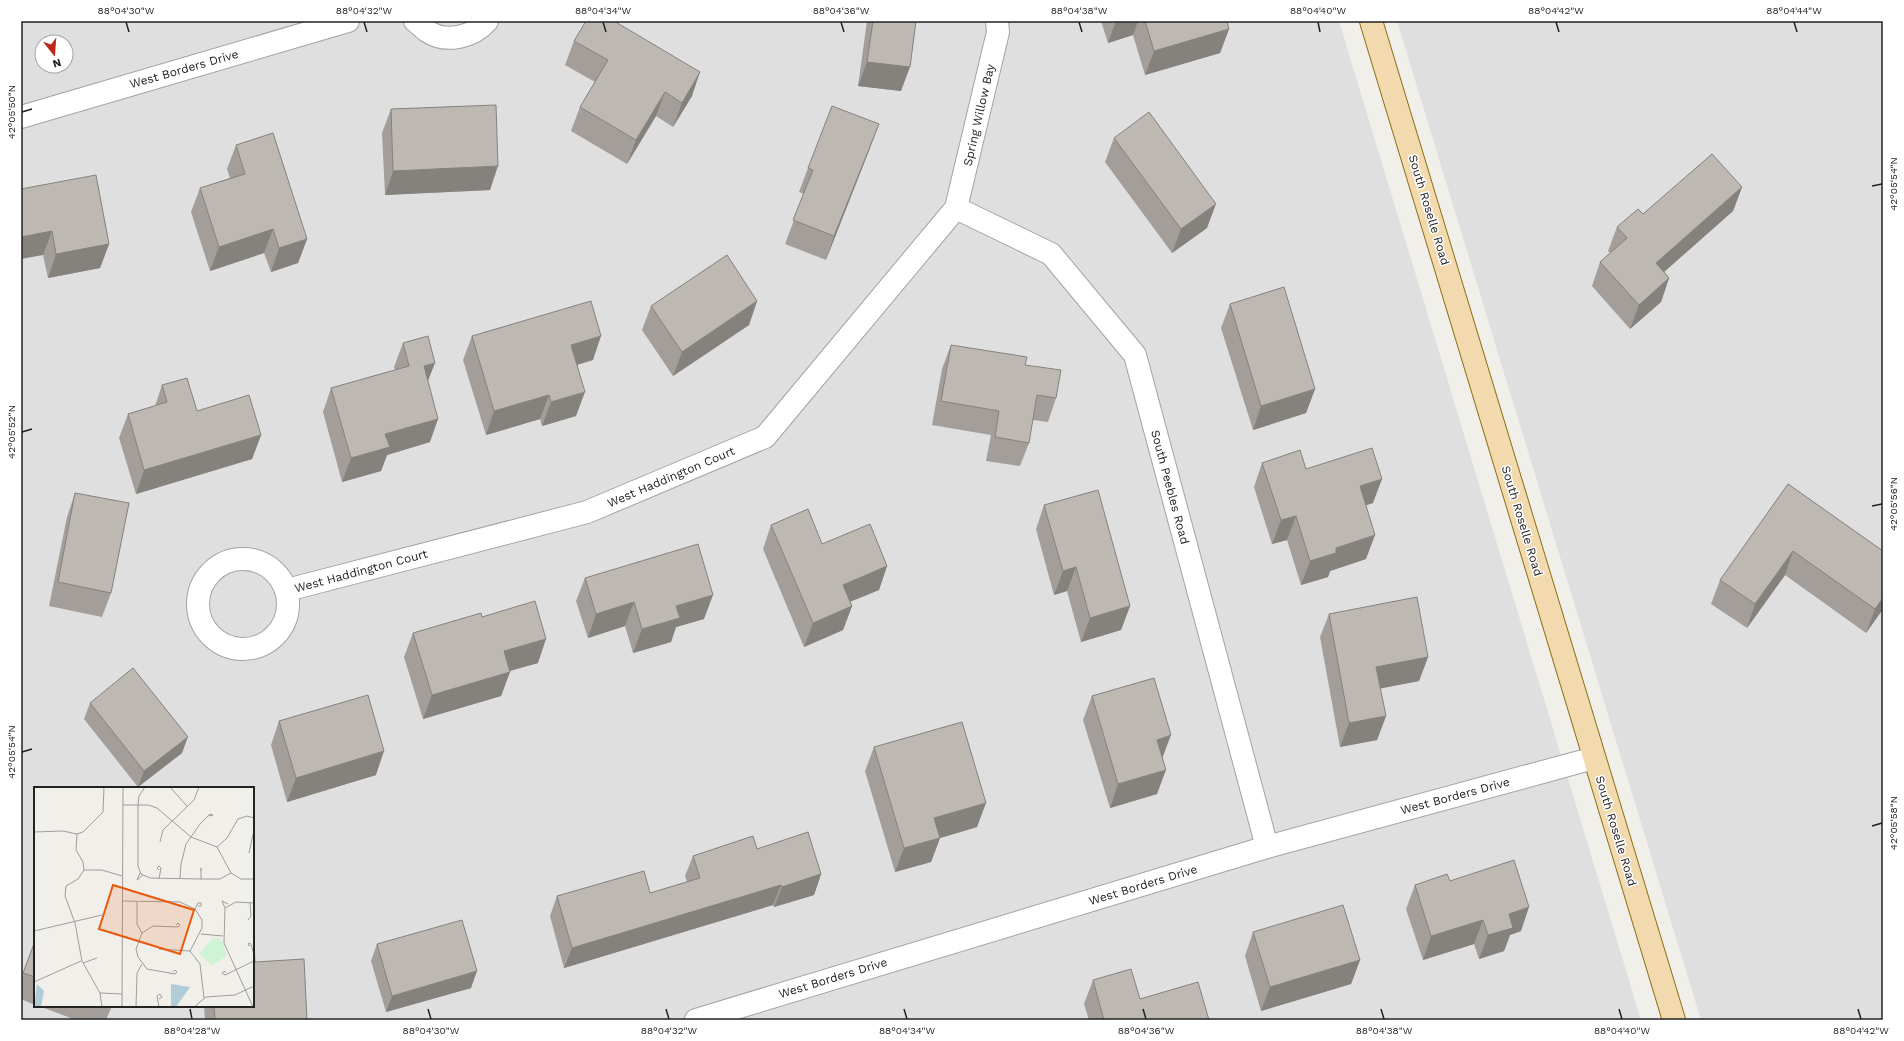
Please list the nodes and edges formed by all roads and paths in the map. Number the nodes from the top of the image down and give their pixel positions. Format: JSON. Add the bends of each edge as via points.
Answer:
{"nodes":[{"id":1,"x":348,"y":21,"type":"edge"},
{"id":2,"x":415,"y":21,"type":"edge"},
{"id":3,"x":487,"y":21,"type":"edge"},
{"id":4,"x":997,"y":21,"type":"edge"},
{"id":5,"x":1371,"y":21,"type":"edge"},
{"id":6,"x":21,"y":117,"type":"edge"},
{"id":7,"x":956,"y":208,"type":"junction"},
{"id":8,"x":287,"y":590,"type":"junction"},
{"id":9,"x":1594,"y":758,"type":"junction"},
{"id":10,"x":1267,"y":847,"type":"junction"},
{"id":11,"x":696,"y":1020,"type":"edge"},
{"id":12,"x":1674,"y":1020,"type":"edge"}],
"edges":[{"from":1,"to":6,"type":"street","name":"West Borders Drive"},
{"from":2,"to":3,"type":"street","via":[[428,32],[446,38],[465,36],[481,28]]},
{"from":4,"to":7,"type":"street","name":"Spring Willow Bay","via":[[998,32]]},
{"from":5,"to":9,"type":"main road","name":"South Roselle Road"},
{"from":7,"to":8,"type":"street","name":"West Haddington Court","via":[[765,437],[587,512]]},
{"from":7,"to":10,"type":"street","name":"South Peebles Road","via":[[1051,254],[1135,355]]},
{"from":8,"to":8,"type":"street","name":"West Haddington Court","via":[[279,574],[264,563],[248,559],[230,561],[214,569],[203,583],[198,600],[200,618],[208,634],[223,645],[240,650],[258,648],[273,639],[284,625],[289,608]]},
{"from":9,"to":10,"type":"street","name":"West Borders Drive"},
{"from":9,"to":12,"type":"main road","name":"South Roselle Road"},
{"from":10,"to":11,"type":"street","name":"West Borders Drive"}]}
